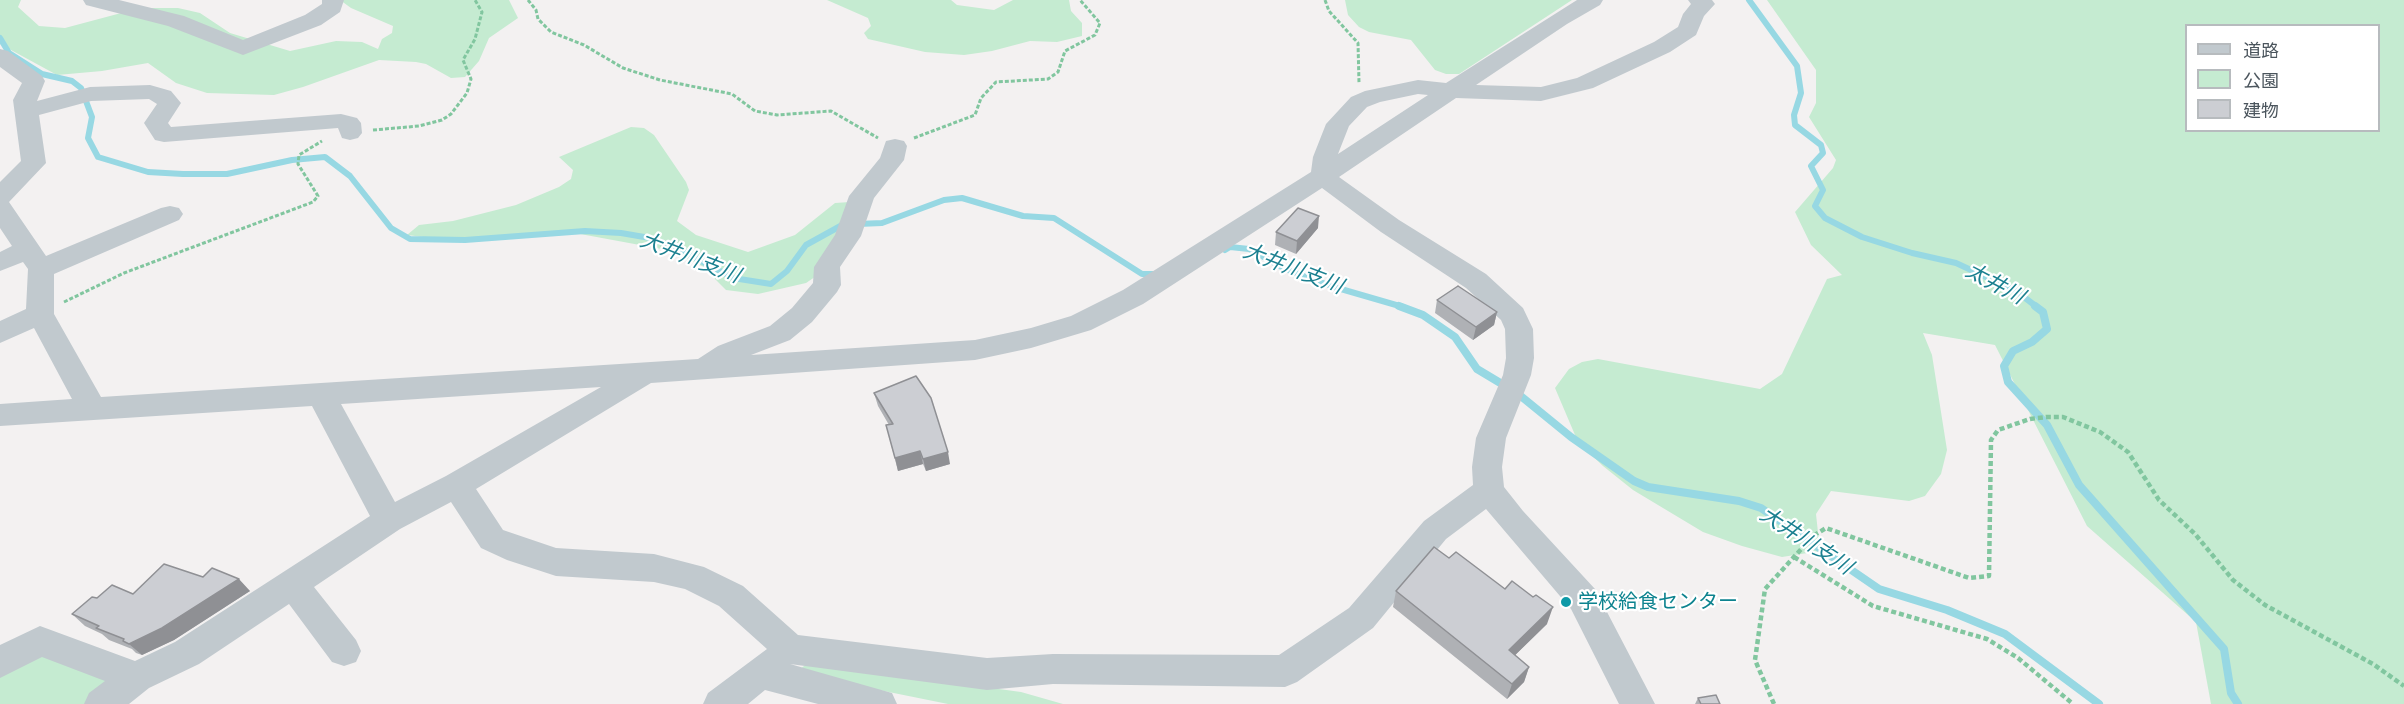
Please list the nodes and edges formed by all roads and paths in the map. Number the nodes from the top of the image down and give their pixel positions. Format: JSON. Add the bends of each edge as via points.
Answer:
{"nodes":[{"id":1,"x":94,"y":0,"type":"edge"},
{"id":2,"x":333,"y":0,"type":"edge"},
{"id":3,"x":475,"y":0,"type":"edge"},
{"id":4,"x":528,"y":0,"type":"edge"},
{"id":5,"x":1080,"y":0,"type":"edge"},
{"id":6,"x":1325,"y":0,"type":"edge"},
{"id":7,"x":1592,"y":0,"type":"edge"},
{"id":8,"x":1699,"y":0,"type":"edge"},
{"id":9,"x":0,"y":56,"type":"edge"},
{"id":10,"x":1451,"y":91,"type":"junction"},
{"id":11,"x":1359,"y":102,"type":"junction"},
{"id":12,"x":26,"y":111,"type":"junction"},
{"id":13,"x":350,"y":133,"type":"junction"},
{"id":14,"x":895,"y":146,"type":"junction"},
{"id":15,"x":1323,"y":177,"type":"junction"},
{"id":16,"x":1,"y":208,"type":"edge"},
{"id":17,"x":170,"y":214,"type":"dead end"},
{"id":18,"x":35,"y":260,"type":"junction"},
{"id":19,"x":0,"y":262,"type":"edge"},
{"id":20,"x":40,"y":314,"type":"junction"},
{"id":21,"x":0,"y":333,"type":"edge"},
{"id":22,"x":698,"y":370,"type":"junction"},
{"id":23,"x":647,"y":374,"type":"junction"},
{"id":24,"x":321,"y":395,"type":"junction"},
{"id":25,"x":88,"y":409,"type":"junction"},
{"id":26,"x":0,"y":415,"type":"edge"},
{"id":27,"x":457,"y":485,"type":"junction"},
{"id":28,"x":1489,"y":490,"type":"junction"},
{"id":29,"x":389,"y":520,"type":"junction"},
{"id":30,"x":1794,"y":557,"type":"junction"},
{"id":31,"x":293,"y":584,"type":"junction"},
{"id":32,"x":790,"y":649,"type":"junction"},
{"id":33,"x":344,"y":651,"type":"dead end"},
{"id":34,"x":0,"y":663,"type":"edge"},
{"id":35,"x":760,"y":673,"type":"junction"},
{"id":36,"x":137,"y":677,"type":"junction"},
{"id":37,"x":2404,"y":686,"type":"edge"},
{"id":38,"x":102,"y":704,"type":"edge"},
{"id":39,"x":721,"y":704,"type":"edge"},
{"id":40,"x":879,"y":704,"type":"edge"},
{"id":41,"x":1637,"y":704,"type":"edge"},
{"id":42,"x":1774,"y":704,"type":"edge"},
{"id":43,"x":2073,"y":704,"type":"edge"}],
"edges":[{"from":1,"to":2,"type":"street","via":[[176,21],[243,48],[313,20],[332,7]]},
{"from":3,"to":13,"type":"path","via":[[482,12],[475,39],[463,60],[471,80],[467,93],[451,114],[419,126]]},
{"from":4,"to":14,"type":"path","via":[[551,32],[584,45],[623,68],[660,80],[732,94],[755,111],[777,115],[831,111]]},
{"from":5,"to":14,"type":"path","via":[[1100,23],[1095,35],[1065,51],[1058,72],[1048,79],[996,82],[981,98],[975,115]]},
{"from":6,"to":11,"type":"path","via":[[1329,11],[1358,43]]},
{"from":7,"to":10,"type":"street"},
{"from":8,"to":10,"type":"street","via":[[1704,4],[1694,14],[1688,30],[1662,47],[1585,83],[1540,94]]},
{"from":9,"to":12,"type":"street","via":[[34,81],[25,100]]},
{"from":10,"to":11,"type":"street","via":[[1418,87]]},
{"from":10,"to":15,"type":"street"},
{"from":11,"to":15,"type":"street","via":[[1338,124],[1325,157]]},
{"from":12,"to":13,"type":"street","via":[[80,96],[150,92],[170,103],[156,123],[164,135],[340,121],[349,123]]},
{"from":12,"to":16,"type":"street","via":[[34,163]]},
{"from":13,"to":20,"type":"path","via":[[328,138],[299,155],[298,164],[318,196],[313,202],[124,273]]},
{"from":14,"to":22,"type":"street","via":[[892,160],[862,196],[828,267],[827,285],[802,315],[780,333],[728,353]]},
{"from":15,"to":22,"type":"street","via":[[1132,297],[1081,323],[975,350]]},
{"from":15,"to":28,"type":"street","via":[[1370,213],[1476,281],[1513,315],[1521,346],[1491,438]]},
{"from":16,"to":18,"type":"street"},
{"from":17,"to":18,"type":"street"},
{"from":18,"to":19,"type":"street"},
{"from":18,"to":20,"type":"street"},
{"from":20,"to":21,"type":"street"},
{"from":20,"to":25,"type":"street","via":[[87,399]]},
{"from":22,"to":23,"type":"street"},
{"from":23,"to":24,"type":"street"},
{"from":23,"to":27,"type":"street"},
{"from":24,"to":25,"type":"street"},
{"from":24,"to":29,"type":"street"},
{"from":25,"to":26,"type":"street"},
{"from":27,"to":29,"type":"street"},
{"from":27,"to":32,"type":"street","via":[[492,539],[556,562],[654,568],[692,577],[731,596]]},
{"from":28,"to":32,"type":"street","via":[[1435,530],[1361,618],[1285,671],[1053,669],[987,674]]},
{"from":28,"to":41,"type":"street","via":[[1583,599]]},
{"from":29,"to":31,"type":"street"},
{"from":30,"to":37,"type":"path","via":[[1826,528],[1969,578],[1989,576],[1991,440],[1998,430],[2030,419],[2063,417],[2100,432],[2128,452],[2159,500],[2233,580],[2265,605],[2373,664]]},
{"from":30,"to":42,"type":"path","via":[[1765,589],[1755,660]]},
{"from":30,"to":43,"type":"path","via":[[1874,606],[1987,639],[2018,658]]},
{"from":31,"to":33,"type":"street"},
{"from":31,"to":36,"type":"street","via":[[186,653]]},
{"from":32,"to":35,"type":"street"},
{"from":34,"to":36,"type":"street","via":[[40,641]]},
{"from":35,"to":39,"type":"street"},
{"from":35,"to":40,"type":"street"},
{"from":36,"to":38,"type":"street"}]}
